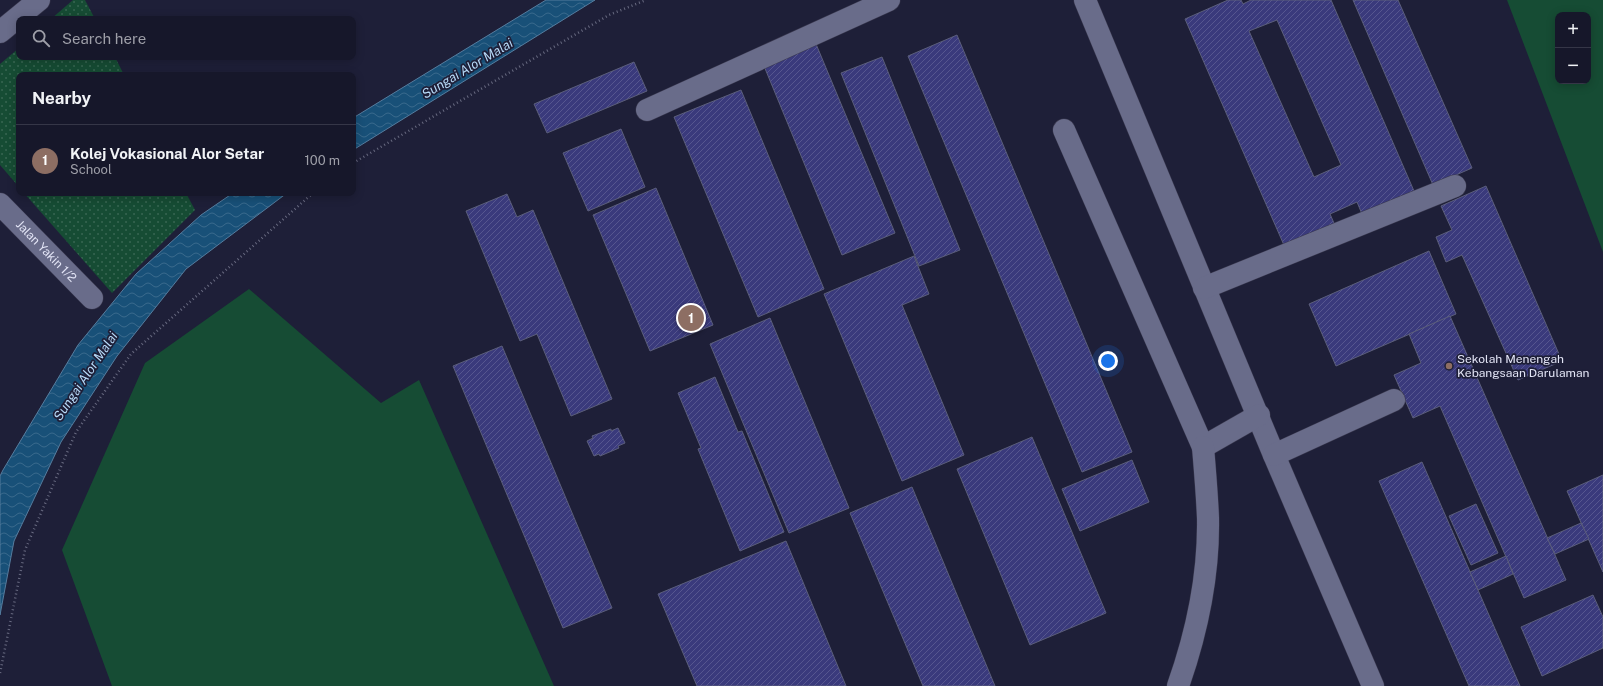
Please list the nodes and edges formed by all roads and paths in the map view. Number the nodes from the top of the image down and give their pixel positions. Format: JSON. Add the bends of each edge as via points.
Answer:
{"nodes":[{"id":1,"x":39,"y":0,"type":"edge"},
{"id":2,"x":646,"y":0,"type":"edge"},
{"id":3,"x":889,"y":0,"type":"edge"},
{"id":4,"x":1085,"y":0,"type":"edge"},
{"id":5,"x":20,"y":16,"type":"edge"},
{"id":6,"x":16,"y":19,"type":"edge"},
{"id":7,"x":0,"y":32,"type":"edge"},
{"id":8,"x":648,"y":110,"type":"dead end"},
{"id":9,"x":1064,"y":130,"type":"dead end"},
{"id":10,"x":356,"y":161,"type":"edge"},
{"id":11,"x":1456,"y":186,"type":"dead end"},
{"id":12,"x":310,"y":196,"type":"edge"},
{"id":13,"x":0,"y":204,"type":"edge"},
{"id":14,"x":1204,"y":288,"type":"junction"},
{"id":15,"x":92,"y":298,"type":"dead end"},
{"id":16,"x":1394,"y":400,"type":"dead end"},
{"id":17,"x":1259,"y":415,"type":"junction"},
{"id":18,"x":1203,"y":447,"type":"junction"},
{"id":19,"x":1274,"y":455,"type":"junction"},
{"id":20,"x":0,"y":673,"type":"edge"},
{"id":21,"x":1178,"y":686,"type":"edge"},
{"id":22,"x":1373,"y":686,"type":"edge"}],
"edges":[{"from":1,"to":5,"type":"street"},
{"from":2,"to":10,"type":"path","via":[[609,15]]},
{"from":3,"to":8,"type":"street"},
{"from":4,"to":14,"type":"street"},
{"from":6,"to":7,"type":"street"},
{"from":9,"to":18,"type":"street"},
{"from":11,"to":14,"type":"street"},
{"from":12,"to":20,"type":"path","via":[[132,354],[76,432],[25,550]]},
{"from":13,"to":15,"type":"street","name":"Jalan Yakin 1/2"},
{"from":14,"to":17,"type":"street"},
{"from":16,"to":19,"type":"street"},
{"from":17,"to":18,"type":"street"},
{"from":17,"to":19,"type":"street"},
{"from":18,"to":21,"type":"street","via":[[1208,519],[1204,581],[1192,646]]},
{"from":19,"to":22,"type":"street"}]}
